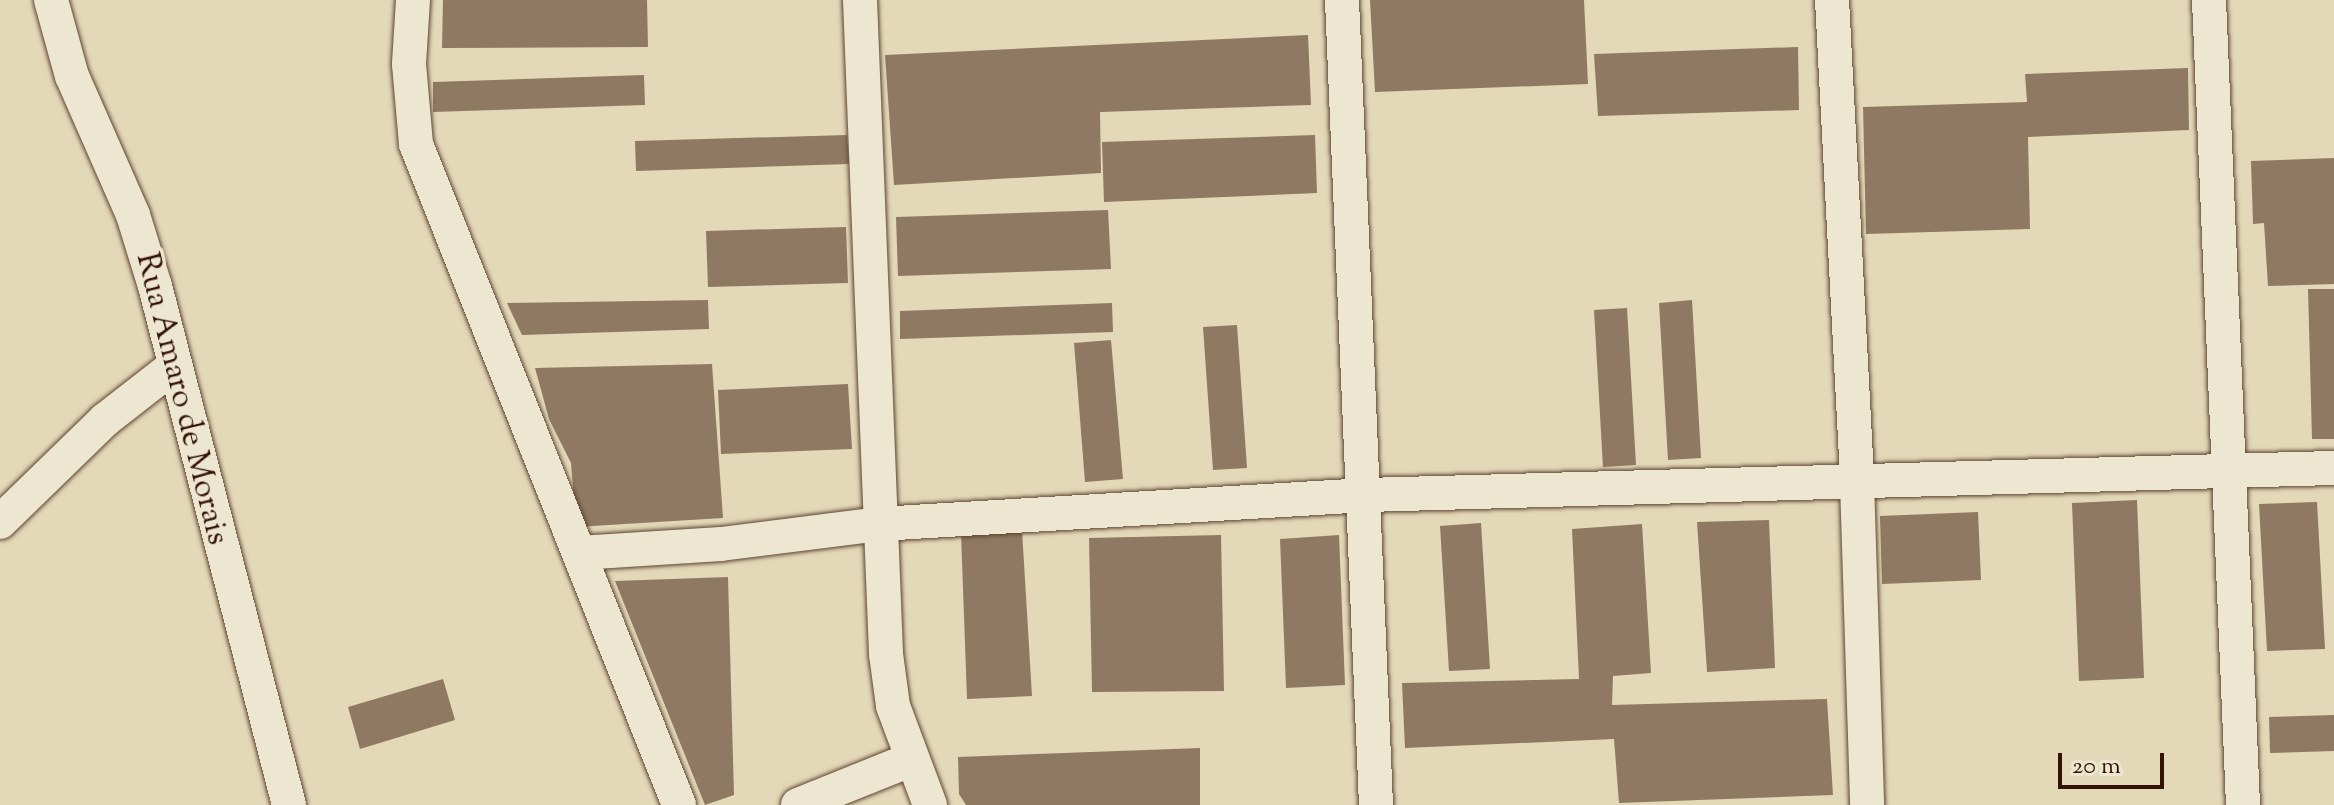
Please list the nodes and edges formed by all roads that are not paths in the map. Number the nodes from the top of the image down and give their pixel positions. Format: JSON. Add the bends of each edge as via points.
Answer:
{"nodes":[{"id":1,"x":51,"y":0,"type":"edge"},
{"id":2,"x":413,"y":0,"type":"edge"},
{"id":3,"x":860,"y":0,"type":"edge"},
{"id":4,"x":1342,"y":0,"type":"edge"},
{"id":5,"x":1832,"y":0,"type":"edge"},
{"id":6,"x":2209,"y":0,"type":"edge"},
{"id":7,"x":174,"y":366,"type":"junction"},
{"id":8,"x":2334,"y":468,"type":"edge"},
{"id":9,"x":2233,"y":473,"type":"junction"},
{"id":10,"x":1857,"y":482,"type":"junction"},
{"id":11,"x":1366,"y":495,"type":"junction"},
{"id":12,"x":0,"y":522,"type":"edge"},
{"id":13,"x":879,"y":524,"type":"junction"},
{"id":14,"x":579,"y":553,"type":"junction"},
{"id":15,"x":910,"y":760,"type":"junction"},
{"id":16,"x":289,"y":805,"type":"edge"},
{"id":17,"x":679,"y":805,"type":"edge"},
{"id":18,"x":798,"y":805,"type":"edge"},
{"id":19,"x":930,"y":805,"type":"edge"},
{"id":20,"x":1376,"y":805,"type":"edge"},
{"id":21,"x":1867,"y":805,"type":"edge"},
{"id":22,"x":2243,"y":805,"type":"edge"}],
"edges":[{"from":1,"to":7,"type":"street","name":"Rua Amaro de Morais","via":[[72,76],[133,215]]},
{"from":2,"to":14,"type":"street","via":[[409,64],[416,144]]},
{"from":3,"to":13,"type":"street"},
{"from":4,"to":11,"type":"street"},
{"from":5,"to":10,"type":"street"},
{"from":6,"to":9,"type":"street"},
{"from":7,"to":12,"type":"street","via":[[105,420]]},
{"from":7,"to":16,"type":"street","name":"Rua Amaro de Morais"},
{"from":8,"to":9,"type":"street"},
{"from":9,"to":10,"type":"street"},
{"from":9,"to":22,"type":"street"},
{"from":10,"to":11,"type":"street"},
{"from":10,"to":21,"type":"street"},
{"from":11,"to":13,"type":"street"},
{"from":11,"to":20,"type":"street"},
{"from":13,"to":14,"type":"street","via":[[721,544]]},
{"from":13,"to":15,"type":"street","via":[[893,706]]},
{"from":14,"to":17,"type":"street"},
{"from":15,"to":18,"type":"street"},
{"from":15,"to":19,"type":"street"}]}
